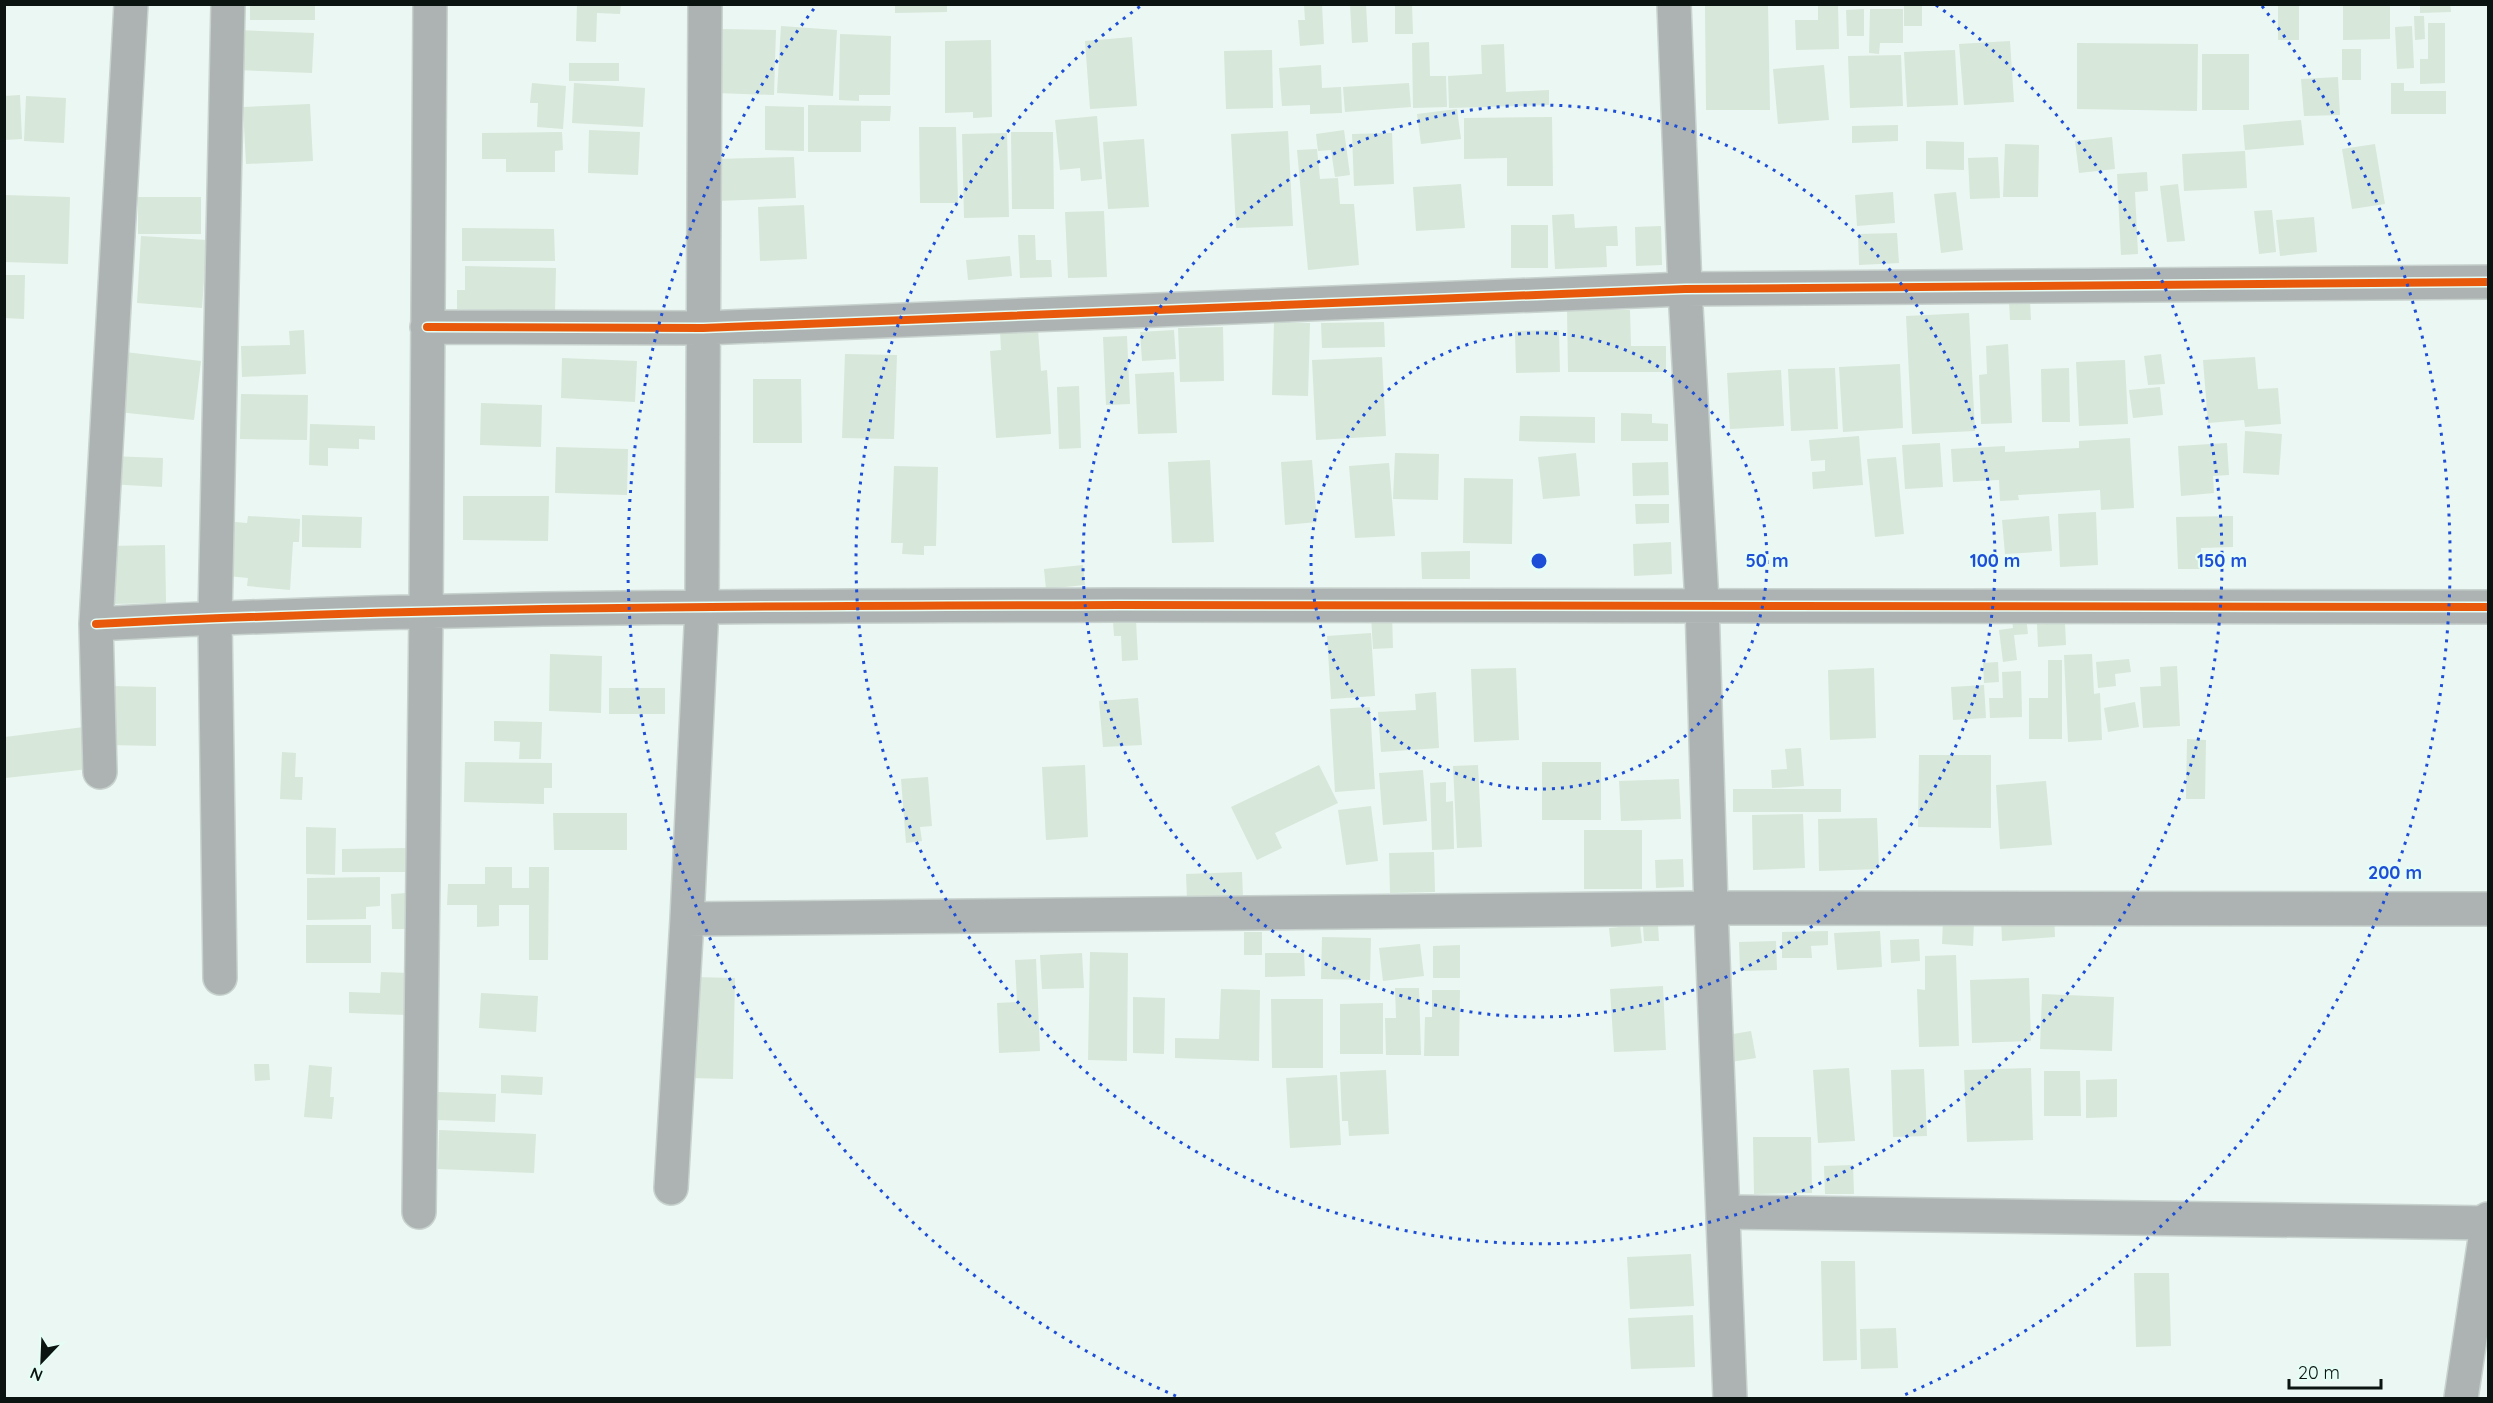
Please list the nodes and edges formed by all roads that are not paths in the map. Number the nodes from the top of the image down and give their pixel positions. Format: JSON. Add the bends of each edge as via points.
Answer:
{"nodes":[{"id":1,"x":131,"y":4,"type":"edge"},
{"id":2,"x":228,"y":4,"type":"edge"},
{"id":3,"x":430,"y":4,"type":"edge"},
{"id":4,"x":705,"y":4,"type":"edge"},
{"id":5,"x":1674,"y":4,"type":"edge"},
{"id":6,"x":2488,"y":282,"type":"edge"},
{"id":7,"x":1685,"y":288,"type":"junction"},
{"id":8,"x":427,"y":327,"type":"junction"},
{"id":9,"x":703,"y":328,"type":"junction"},
{"id":10,"x":1702,"y":603,"type":"junction"},
{"id":11,"x":702,"y":607,"type":"junction"},
{"id":12,"x":2488,"y":607,"type":"edge"},
{"id":13,"x":426,"y":612,"type":"junction"},
{"id":14,"x":215,"y":618,"type":"junction"},
{"id":15,"x":96,"y":624,"type":"junction"},
{"id":16,"x":100,"y":772,"type":"dead end"},
{"id":17,"x":1711,"y":908,"type":"junction"},
{"id":18,"x":2488,"y":909,"type":"edge"},
{"id":19,"x":687,"y":919,"type":"junction"},
{"id":20,"x":220,"y":978,"type":"dead end"},
{"id":21,"x":671,"y":1188,"type":"dead end"},
{"id":22,"x":418,"y":1212,"type":"dead end"},
{"id":23,"x":1723,"y":1212,"type":"junction"},
{"id":24,"x":2488,"y":1221,"type":"edge"},
{"id":25,"x":1730,"y":1398,"type":"edge"},
{"id":26,"x":2462,"y":1398,"type":"edge"}],
"edges":[{"from":1,"to":15,"type":"street"},
{"from":2,"to":14,"type":"street"},
{"from":3,"to":8,"type":"street"},
{"from":4,"to":9,"type":"street"},
{"from":5,"to":7,"type":"street"},
{"from":6,"to":7,"type":"street"},
{"from":7,"to":9,"type":"street"},
{"from":7,"to":10,"type":"street"},
{"from":8,"to":9,"type":"street"},
{"from":8,"to":13,"type":"street"},
{"from":9,"to":11,"type":"street"},
{"from":10,"to":11,"type":"street"},
{"from":10,"to":12,"type":"street"},
{"from":10,"to":17,"type":"street"},
{"from":11,"to":13,"type":"street"},
{"from":11,"to":19,"type":"street"},
{"from":13,"to":14,"type":"street"},
{"from":13,"to":22,"type":"street"},
{"from":14,"to":15,"type":"street"},
{"from":14,"to":20,"type":"street"},
{"from":15,"to":16,"type":"street"},
{"from":17,"to":18,"type":"street"},
{"from":17,"to":19,"type":"street"},
{"from":17,"to":23,"type":"street"},
{"from":19,"to":21,"type":"street"},
{"from":23,"to":24,"type":"street"},
{"from":23,"to":25,"type":"street"},
{"from":24,"to":26,"type":"street"}]}
